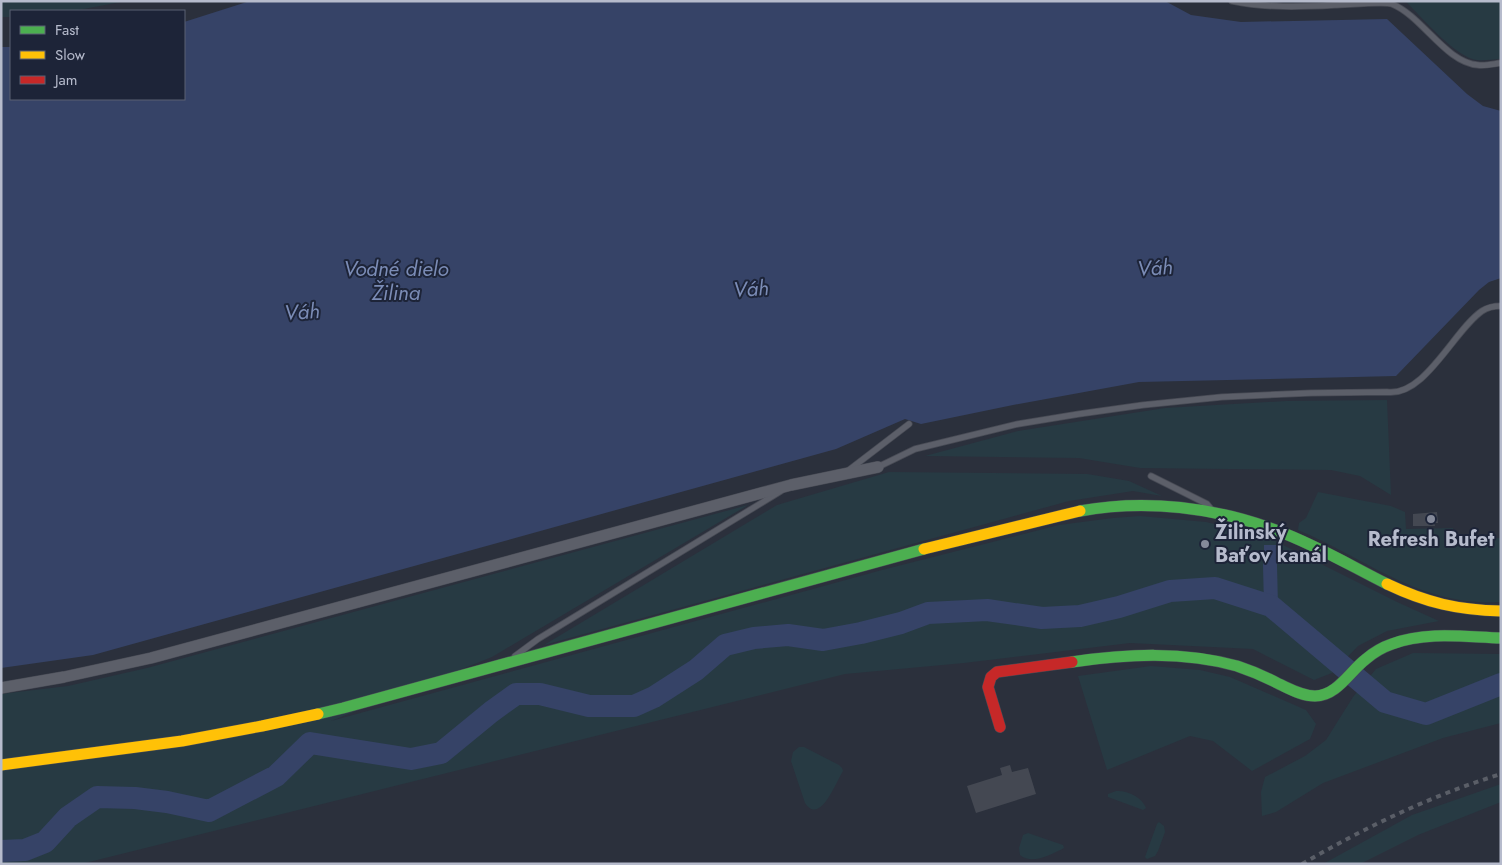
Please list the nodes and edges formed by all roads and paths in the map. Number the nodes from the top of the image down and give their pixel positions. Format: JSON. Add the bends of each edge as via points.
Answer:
{"nodes":[{"id":1,"x":1232,"y":1,"type":"edge"},
{"id":2,"x":1501,"y":63,"type":"edge"},
{"id":3,"x":1501,"y":306,"type":"edge"},
{"id":4,"x":909,"y":424,"type":"dead end"},
{"id":5,"x":878,"y":466,"type":"joint"},
{"id":6,"x":845,"y":473,"type":"junction"},
{"id":7,"x":1151,"y":476,"type":"dead end"},
{"id":8,"x":791,"y":485,"type":"junction"},
{"id":9,"x":1213,"y":513,"type":"junction"},
{"id":10,"x":1501,"y":611,"type":"edge"},
{"id":11,"x":1501,"y":638,"type":"edge"},
{"id":12,"x":506,"y":663,"type":"junction"},
{"id":13,"x":1,"y":688,"type":"edge"},
{"id":14,"x":1000,"y":728,"type":"dead end"},
{"id":15,"x":1,"y":765,"type":"edge"}],
"edges":[{"from":1,"to":2,"type":"lane","via":[[1282,7],[1390,3],[1416,20],[1451,54],[1464,62],[1478,65]]},
{"from":3,"to":5,"type":"lane","via":[[1482,311],[1429,371],[1408,389],[1396,393],[1311,393],[1143,404],[1018,424],[915,449]]},
{"from":4,"to":6,"type":"lane"},
{"from":5,"to":6,"type":"street"},
{"from":6,"to":8,"type":"street"},
{"from":7,"to":9,"type":"lane","via":[[1207,504]]},
{"from":8,"to":12,"type":"lane","via":[[538,638]]},
{"from":8,"to":13,"type":"street","via":[[151,658]]},
{"from":9,"to":10,"type":"street","via":[[1254,522],[1296,538],[1411,595],[1439,605]]},
{"from":9,"to":12,"type":"street","via":[[1134,505],[1074,512],[946,543]]},
{"from":11,"to":14,"type":"street","via":[[1441,636],[1399,642],[1365,659],[1335,688],[1316,696],[1226,663],[1193,657],[1111,658],[997,672],[991,677],[988,687]]},
{"from":12,"to":15,"type":"street","via":[[344,708],[262,726],[182,741]]}]}
